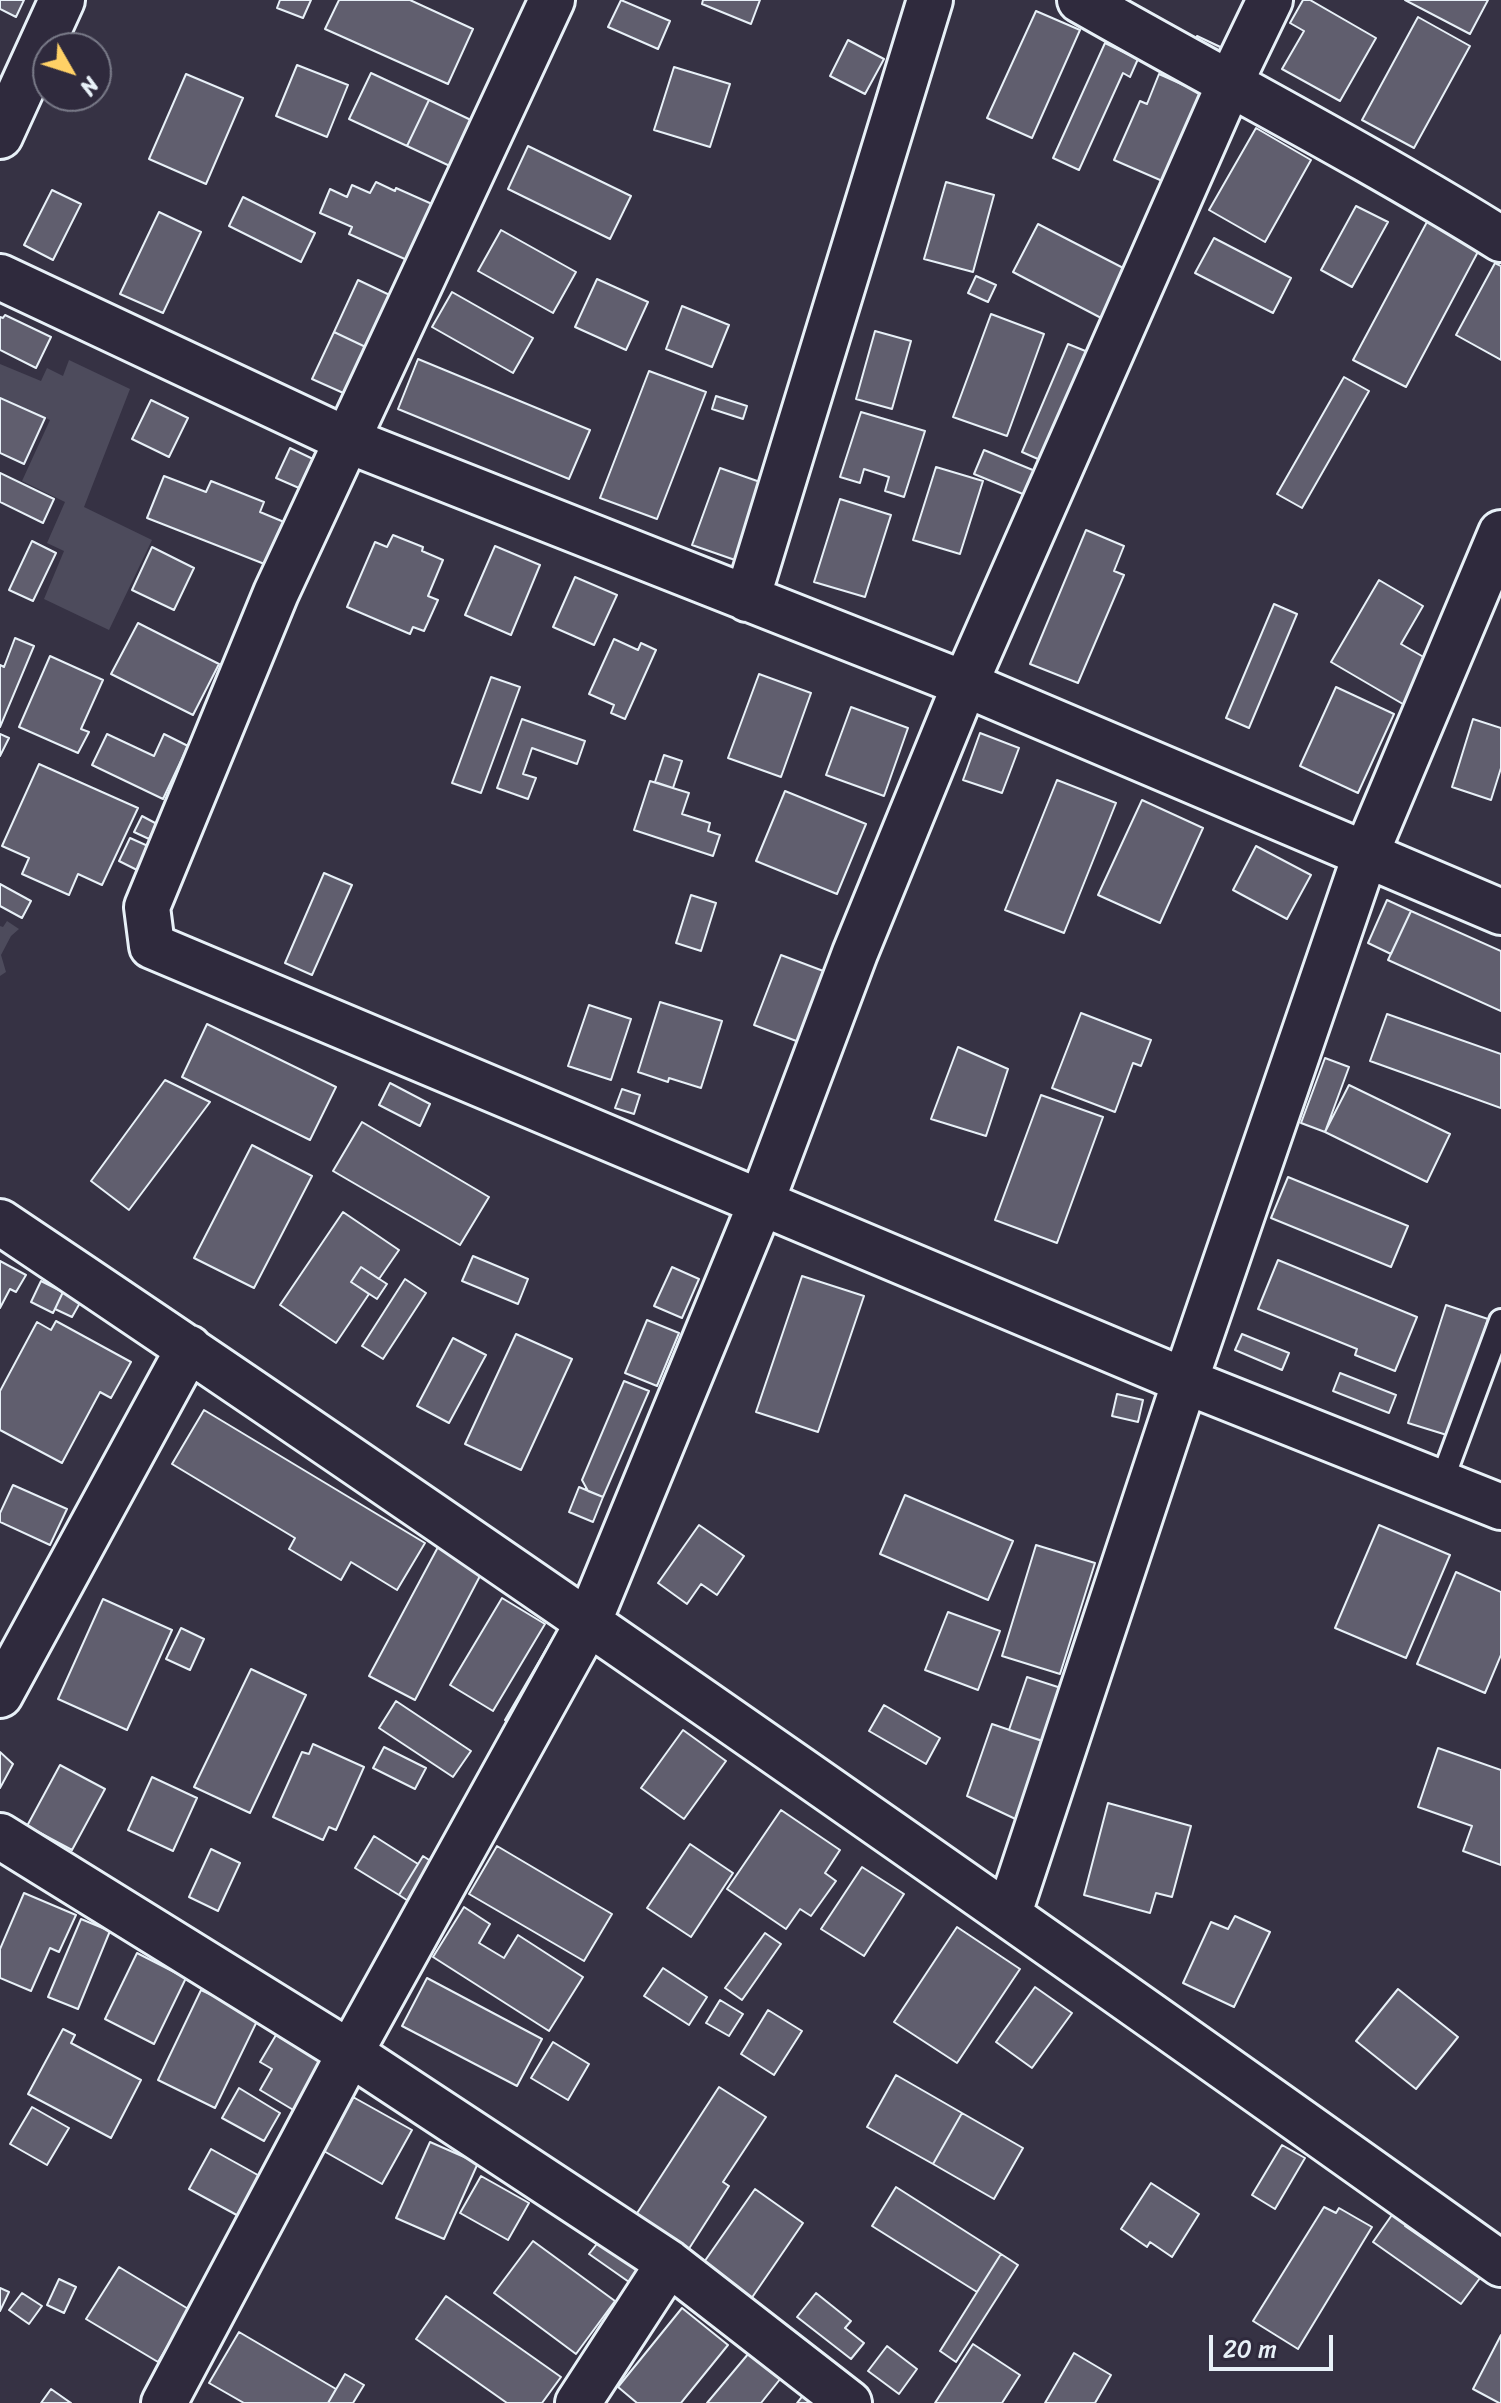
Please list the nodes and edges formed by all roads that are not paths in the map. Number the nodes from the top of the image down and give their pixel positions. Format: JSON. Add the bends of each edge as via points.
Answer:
{"nodes":[{"id":1,"x":62,"y":0,"type":"edge"},
{"id":2,"x":552,"y":0,"type":"edge"},
{"id":3,"x":930,"y":0,"type":"edge"},
{"id":4,"x":1080,"y":0,"type":"edge"},
{"id":5,"x":1270,"y":0,"type":"edge"},
{"id":6,"x":1229,"y":85,"type":"junction"},
{"id":7,"x":0,"y":136,"type":"edge"},
{"id":8,"x":1501,"y":239,"type":"edge"},
{"id":9,"x":0,"y":277,"type":"edge"},
{"id":10,"x":347,"y":440,"type":"junction"},
{"id":11,"x":1501,"y":533,"type":"edge"},
{"id":12,"x":747,"y":599,"type":"junction"},
{"id":13,"x":965,"y":684,"type":"junction"},
{"id":14,"x":1365,"y":856,"type":"junction"},
{"id":15,"x":1501,"y":912,"type":"edge"},
{"id":16,"x":761,"y":1203,"type":"junction"},
{"id":17,"x":0,"y":1222,"type":"edge"},
{"id":18,"x":1501,"y":1321,"type":"edge"},
{"id":19,"x":189,"y":1348,"type":"junction"},
{"id":20,"x":1185,"y":1381,"type":"junction"},
{"id":21,"x":1441,"y":1483,"type":"junction"},
{"id":22,"x":1501,"y":1505,"type":"edge"},
{"id":23,"x":589,"y":1621,"type":"junction"},
{"id":24,"x":0,"y":1695,"type":"edge"},
{"id":25,"x":0,"y":1836,"type":"edge"},
{"id":26,"x":1009,"y":1913,"type":"junction"},
{"id":27,"x":350,"y":2053,"type":"junction"},
{"id":28,"x":669,"y":2263,"type":"junction"},
{"id":29,"x":1501,"y":2264,"type":"edge"},
{"id":30,"x":164,"y":2403,"type":"edge"},
{"id":31,"x":578,"y":2403,"type":"edge"},
{"id":32,"x":849,"y":2403,"type":"edge"}],
"edges":[{"from":1,"to":7,"type":"street"},
{"from":2,"to":10,"type":"street"},
{"from":3,"to":12,"type":"street"},
{"from":4,"to":6,"type":"street"},
{"from":5,"to":6,"type":"street"},
{"from":6,"to":8,"type":"street","via":[[1412,184]]},
{"from":6,"to":13,"type":"street"},
{"from":9,"to":10,"type":"street"},
{"from":10,"to":12,"type":"street"},
{"from":10,"to":16,"type":"street","via":[[276,593],[147,907],[152,946]]},
{"from":11,"to":14,"type":"street"},
{"from":12,"to":13,"type":"street"},
{"from":13,"to":14,"type":"street"},
{"from":13,"to":16,"type":"street"},
{"from":14,"to":15,"type":"street"},
{"from":14,"to":20,"type":"street"},
{"from":16,"to":20,"type":"street"},
{"from":16,"to":23,"type":"street"},
{"from":17,"to":19,"type":"street"},
{"from":18,"to":21,"type":"lane"},
{"from":19,"to":23,"type":"street"},
{"from":19,"to":24,"type":"street"},
{"from":20,"to":21,"type":"street"},
{"from":20,"to":26,"type":"street"},
{"from":21,"to":22,"type":"street"},
{"from":23,"to":26,"type":"street"},
{"from":23,"to":27,"type":"street"},
{"from":25,"to":27,"type":"street"},
{"from":26,"to":29,"type":"street"},
{"from":27,"to":28,"type":"street"},
{"from":27,"to":30,"type":"street"},
{"from":28,"to":31,"type":"street"},
{"from":28,"to":32,"type":"street"}]}
